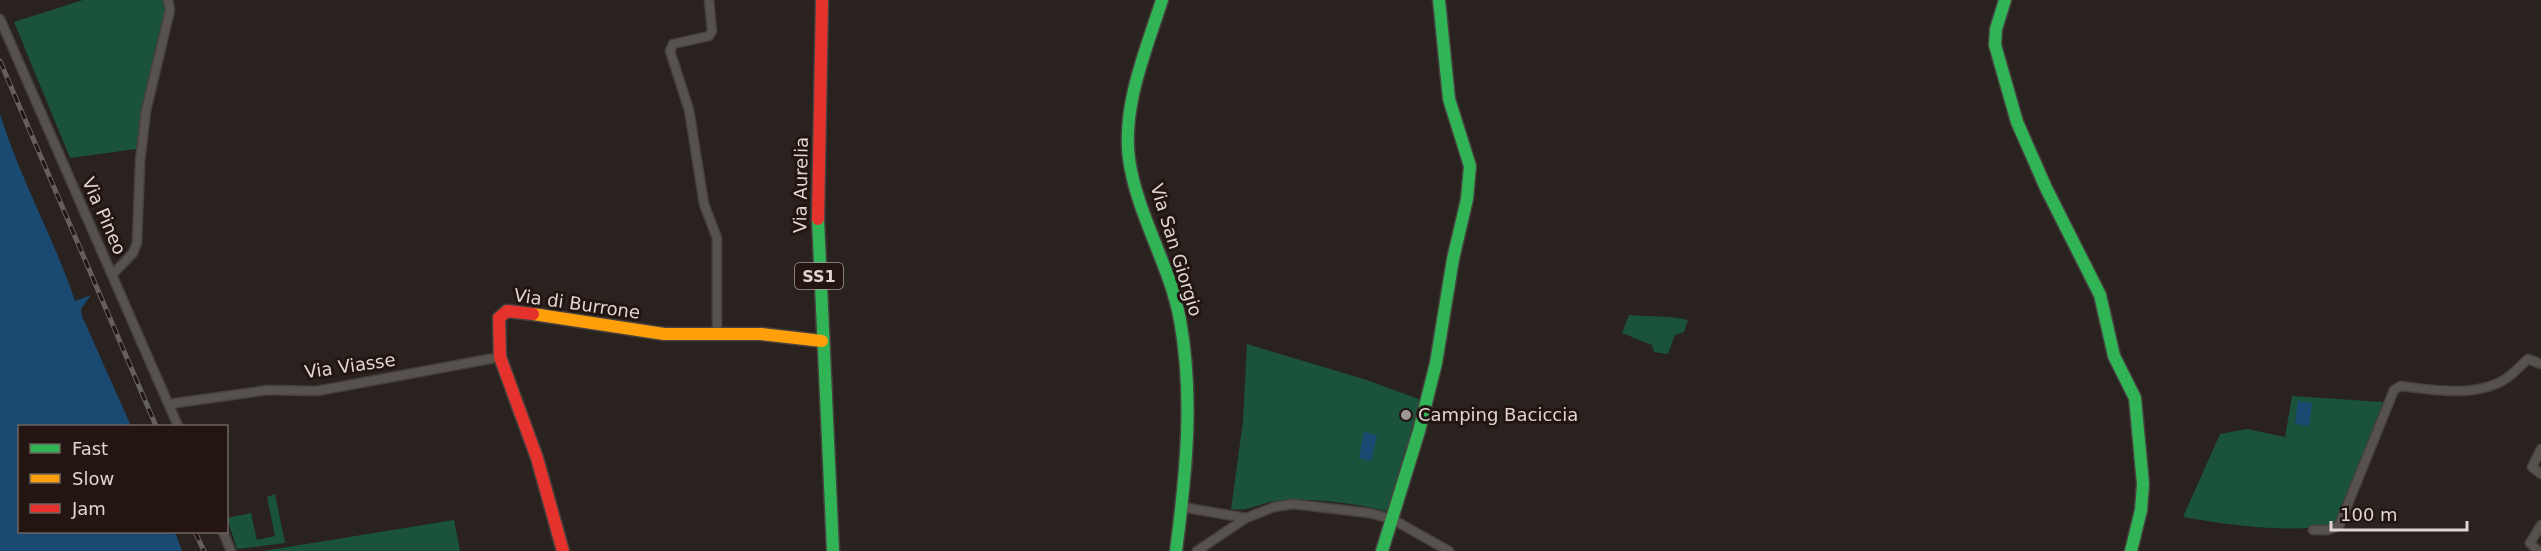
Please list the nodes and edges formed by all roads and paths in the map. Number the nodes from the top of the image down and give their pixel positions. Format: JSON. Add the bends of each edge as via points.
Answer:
{"nodes":[{"id":1,"x":168,"y":0,"type":"edge"},
{"id":2,"x":709,"y":0,"type":"edge"},
{"id":3,"x":822,"y":0,"type":"edge"},
{"id":4,"x":1162,"y":0,"type":"edge"},
{"id":5,"x":1439,"y":0,"type":"edge"},
{"id":6,"x":2005,"y":0,"type":"edge"},
{"id":7,"x":0,"y":19,"type":"edge"},
{"id":8,"x":112,"y":274,"type":"junction"},
{"id":9,"x":717,"y":333,"type":"junction"},
{"id":10,"x":822,"y":341,"type":"junction"},
{"id":11,"x":500,"y":357,"type":"junction"},
{"id":12,"x":2541,"y":364,"type":"edge"},
{"id":13,"x":169,"y":404,"type":"junction"},
{"id":14,"x":178,"y":425,"type":"edge"},
{"id":15,"x":2541,"y":449,"type":"edge"},
{"id":16,"x":2541,"y":474,"type":"edge"},
{"id":17,"x":1182,"y":507,"type":"junction"},
{"id":18,"x":1246,"y":518,"type":"junction"},
{"id":19,"x":1392,"y":519,"type":"junction"},
{"id":20,"x":2541,"y":525,"type":"edge"},
{"id":21,"x":2313,"y":530,"type":"dead end"},
{"id":22,"x":224,"y":533,"type":"edge"},
{"id":23,"x":231,"y":551,"type":"edge"},
{"id":24,"x":563,"y":551,"type":"edge"},
{"id":25,"x":833,"y":551,"type":"edge"},
{"id":26,"x":1176,"y":551,"type":"edge"},
{"id":27,"x":1197,"y":551,"type":"edge"},
{"id":28,"x":1382,"y":551,"type":"edge"},
{"id":29,"x":1449,"y":551,"type":"edge"},
{"id":30,"x":2131,"y":551,"type":"edge"},
{"id":31,"x":2538,"y":551,"type":"edge"}],
"edges":[{"from":1,"to":8,"type":"street","via":[[170,10],[145,121],[136,243],[133,254]]},
{"from":2,"to":9,"type":"street","via":[[709,36],[671,46],[670,54],[689,110],[704,204],[717,238]]},
{"from":3,"to":10,"type":"street","name":"Via Aurelia","number":"SS1","via":[[818,243]]},
{"from":4,"to":17,"type":"street","name":"Via San Giorgio","via":[[1135,93],[1128,146],[1171,285],[1188,363]]},
{"from":5,"to":19,"type":"street","via":[[1449,99],[1470,166],[1436,363]]},
{"from":6,"to":30,"type":"street","via":[[1995,45],[2017,122],[2100,295],[2114,356],[2135,398],[2143,484]]},
{"from":7,"to":8,"type":"street","name":"Via Pineo"},
{"from":8,"to":13,"type":"street","name":"Via Pineo"},
{"from":9,"to":10,"type":"street","name":"Via di Burrone"},
{"from":9,"to":11,"type":"street","name":"Via di Burrone","via":[[664,334],[507,311],[499,318]]},
{"from":10,"to":25,"type":"street","name":"Via Aurelia","number":"SS1"},
{"from":11,"to":13,"type":"street","name":"Via Viasse","via":[[317,391],[268,390]]},
{"from":11,"to":24,"type":"street","name":"Via di Burrone","via":[[537,458]]},
{"from":12,"to":21,"type":"street","via":[[2528,359],[2507,378],[2454,393],[2401,386],[2394,390],[2339,526]]},
{"from":13,"to":14,"type":"street","name":"Via Pineo"},
{"from":15,"to":16,"type":"street","via":[[2532,467]]},
{"from":17,"to":18,"type":"street"},
{"from":17,"to":26,"type":"street","name":"Via San Giorgio"},
{"from":18,"to":19,"type":"street","via":[[1293,504]]},
{"from":18,"to":27,"type":"street"},
{"from":19,"to":28,"type":"street"},
{"from":19,"to":29,"type":"street"},
{"from":20,"to":31,"type":"street","via":[[2530,543]]},
{"from":22,"to":23,"type":"street"}]}
